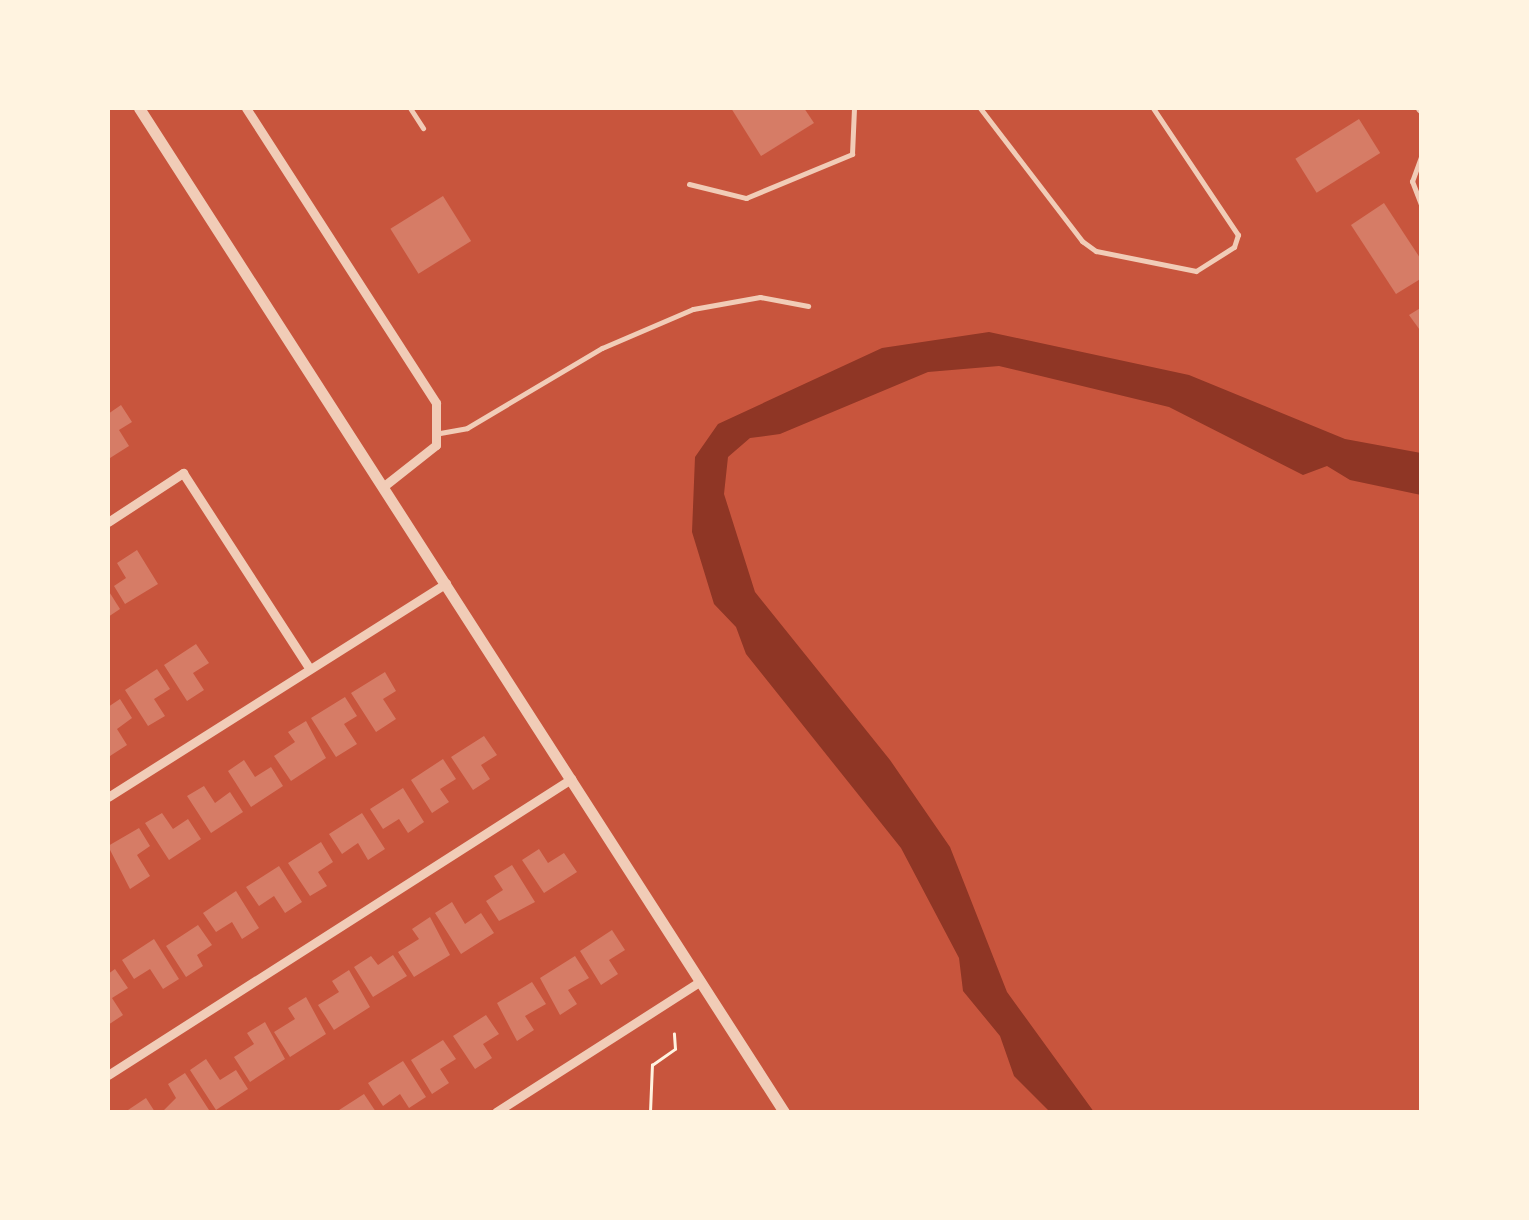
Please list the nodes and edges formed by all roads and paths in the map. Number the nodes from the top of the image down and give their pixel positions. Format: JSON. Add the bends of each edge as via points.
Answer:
{"nodes":[{"id":1,"x":139,"y":108,"type":"edge"},
{"id":2,"x":246,"y":108,"type":"edge"},
{"id":3,"x":410,"y":108,"type":"edge"},
{"id":4,"x":854,"y":108,"type":"edge"},
{"id":5,"x":980,"y":108,"type":"edge"},
{"id":6,"x":1153,"y":108,"type":"edge"},
{"id":7,"x":423,"y":128,"type":"dead end"},
{"id":8,"x":1422,"y":154,"type":"edge"},
{"id":9,"x":689,"y":184,"type":"dead end"},
{"id":10,"x":1422,"y":207,"type":"edge"},
{"id":11,"x":808,"y":306,"type":"dead end"},
{"id":12,"x":440,"y":434,"type":"junction"},
{"id":13,"x":384,"y":486,"type":"junction"},
{"id":14,"x":108,"y":522,"type":"edge"},
{"id":15,"x":446,"y":583,"type":"junction"},
{"id":16,"x":308,"y":668,"type":"junction"},
{"id":17,"x":570,"y":779,"type":"junction"},
{"id":18,"x":108,"y":797,"type":"edge"},
{"id":19,"x":701,"y":981,"type":"junction"},
{"id":20,"x":674,"y":1034,"type":"dead end"},
{"id":21,"x":108,"y":1076,"type":"edge"},
{"id":22,"x":496,"y":1112,"type":"edge"},
{"id":23,"x":650,"y":1112,"type":"edge"},
{"id":24,"x":784,"y":1112,"type":"edge"}],
"edges":[{"from":1,"to":13,"type":"street"},
{"from":2,"to":12,"type":"street","via":[[426,382]]},
{"from":3,"to":7,"type":"lane"},
{"from":4,"to":9,"type":"lane","via":[[852,154],[746,198]]},
{"from":5,"to":6,"type":"lane","via":[[1082,242],[1096,251],[1196,272],[1238,236]]},
{"from":8,"to":10,"type":"lane","via":[[1412,181]]},
{"from":11,"to":12,"type":"lane","via":[[760,297],[693,309],[602,348],[466,428]]},
{"from":12,"to":13,"type":"street","via":[[427,454]]},
{"from":13,"to":15,"type":"street"},
{"from":14,"to":16,"type":"street","via":[[184,473]]},
{"from":15,"to":16,"type":"street"},
{"from":15,"to":17,"type":"street"},
{"from":16,"to":18,"type":"street"},
{"from":17,"to":19,"type":"street"},
{"from":17,"to":21,"type":"street"},
{"from":19,"to":22,"type":"street"},
{"from":19,"to":24,"type":"street"},
{"from":20,"to":23,"type":"path","via":[[676,1050],[652,1065]]}]}
